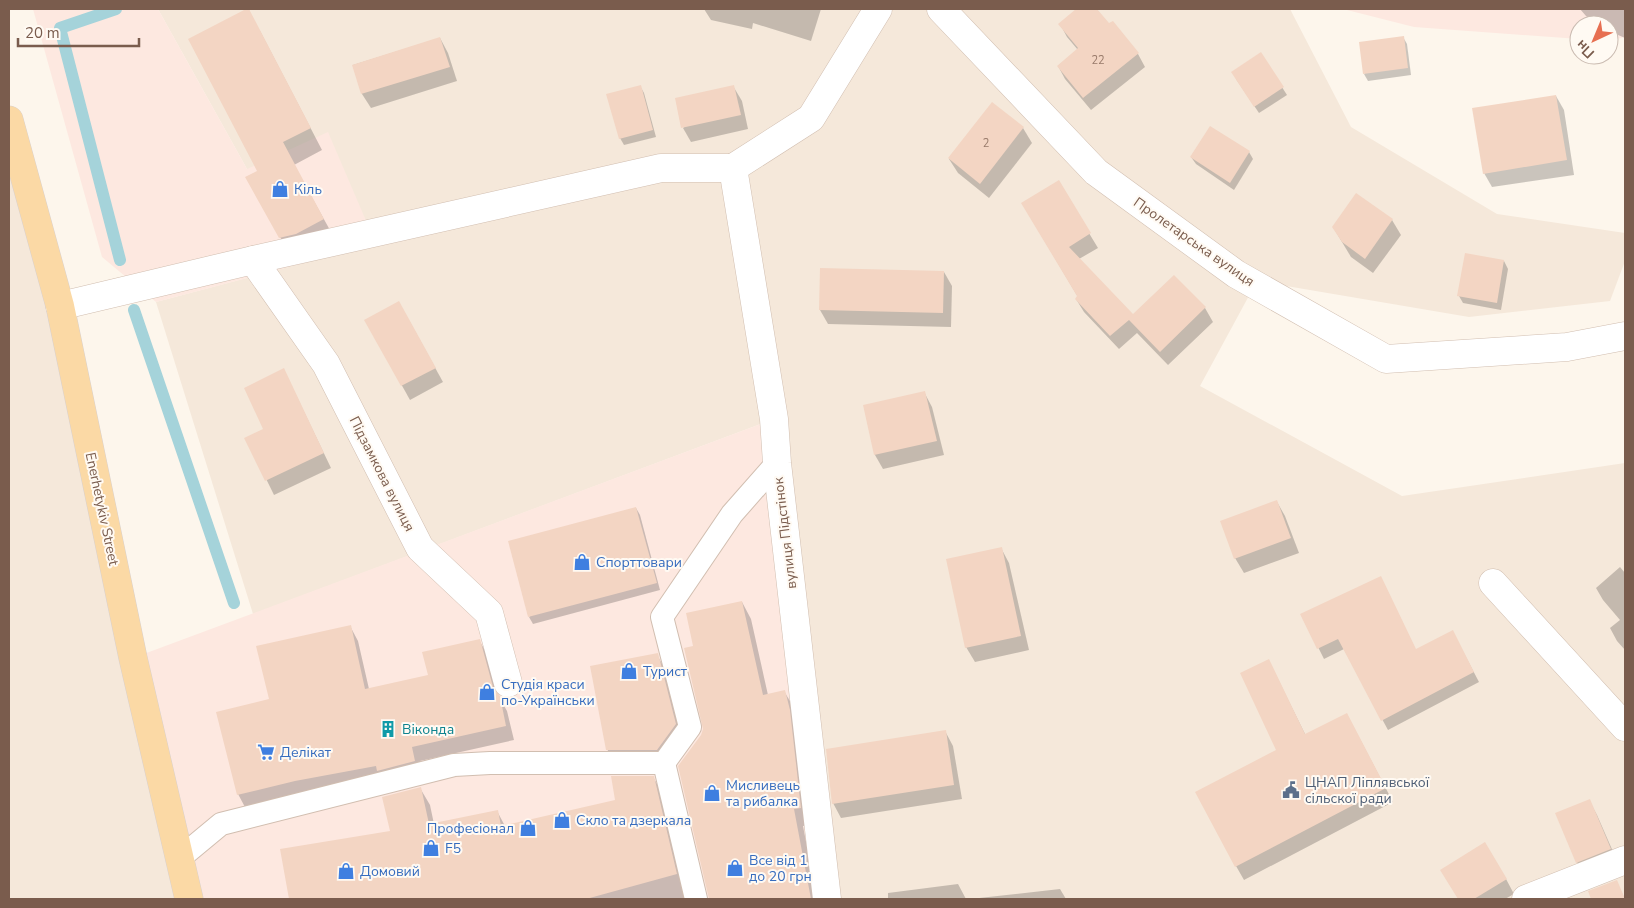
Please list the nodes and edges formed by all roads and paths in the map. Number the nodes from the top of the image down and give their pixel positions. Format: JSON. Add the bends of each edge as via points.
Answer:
{"nodes":[{"id":1,"x":878,"y":9,"type":"edge"},
{"id":2,"x":941,"y":9,"type":"edge"},
{"id":3,"x":9,"y":120,"type":"edge"},
{"id":4,"x":733,"y":168,"type":"junction"},
{"id":5,"x":253,"y":260,"type":"junction"},
{"id":6,"x":60,"y":306,"type":"junction"},
{"id":7,"x":1625,"y":336,"type":"edge"},
{"id":8,"x":777,"y":463,"type":"junction"},
{"id":9,"x":1493,"y":583,"type":"dead end"},
{"id":10,"x":508,"y":683,"type":"dead end"},
{"id":11,"x":1625,"y":727,"type":"edge"},
{"id":12,"x":664,"y":763,"type":"junction"},
{"id":13,"x":180,"y":858,"type":"junction"},
{"id":14,"x":1625,"y":860,"type":"edge"},
{"id":15,"x":189,"y":899,"type":"edge"},
{"id":16,"x":696,"y":899,"type":"edge"},
{"id":17,"x":827,"y":899,"type":"edge"},
{"id":18,"x":1526,"y":899,"type":"edge"}],
"edges":[{"from":1,"to":4,"type":"street","via":[[811,118]]},
{"from":2,"to":7,"type":"street","name":"Пролетарська вулиця","via":[[1096,172],[1236,274],[1386,359],[1567,348]]},
{"from":3,"to":6,"type":"main road","name":"Enerhetykiv Street"},
{"from":4,"to":5,"type":"street","via":[[661,168]]},
{"from":4,"to":8,"type":"street","name":"вулиця Підстінок","via":[[774,419]]},
{"from":5,"to":6,"type":"street"},
{"from":5,"to":10,"type":"street","name":"Підзамкова вулиця","via":[[326,364],[420,548],[489,613]]},
{"from":6,"to":13,"type":"main road","name":"Enerhetykiv Street","via":[[133,658]]},
{"from":8,"to":12,"type":"lane","via":[[732,514],[662,617],[690,727]]},
{"from":8,"to":17,"type":"street","name":"вулиця Підстінок"},
{"from":9,"to":11,"type":"street"},
{"from":12,"to":13,"type":"lane","via":[[454,765],[221,824]]},
{"from":12,"to":16,"type":"lane"},
{"from":13,"to":15,"type":"main road","name":"Enerhetykiv Street"},
{"from":14,"to":18,"type":"street"}]}
